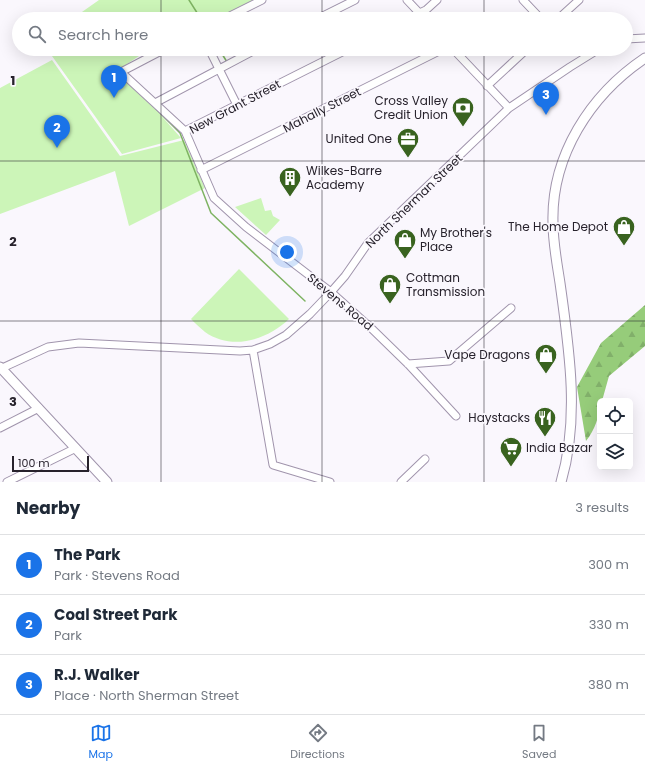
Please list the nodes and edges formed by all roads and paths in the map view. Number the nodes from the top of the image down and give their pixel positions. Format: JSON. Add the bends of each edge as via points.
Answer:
{"nodes":[{"id":1,"x":262,"y":0,"type":"edge"},
{"id":2,"x":355,"y":0,"type":"edge"},
{"id":3,"x":407,"y":0,"type":"edge"},
{"id":4,"x":437,"y":0,"type":"edge"},
{"id":5,"x":523,"y":0,"type":"edge"},
{"id":6,"x":579,"y":0,"type":"edge"},
{"id":7,"x":238,"y":12,"type":"edge"},
{"id":8,"x":331,"y":12,"type":"edge"},
{"id":9,"x":418,"y":12,"type":"edge"},
{"id":10,"x":421,"y":12,"type":"edge"},
{"id":11,"x":534,"y":12,"type":"edge"},
{"id":12,"x":566,"y":12,"type":"edge"},
{"id":13,"x":645,"y":38,"type":"edge"},
{"id":14,"x":633,"y":39,"type":"edge"},
{"id":15,"x":152,"y":56,"type":"edge"},
{"id":16,"x":212,"y":56,"type":"edge"},
{"id":17,"x":243,"y":56,"type":"edge"},
{"id":18,"x":334,"y":56,"type":"edge"},
{"id":19,"x":429,"y":56,"type":"edge"},
{"id":20,"x":459,"y":56,"type":"edge"},
{"id":21,"x":519,"y":56,"type":"edge"},
{"id":22,"x":588,"y":56,"type":"edge"},
{"id":23,"x":645,"y":58,"type":"edge"},
{"id":24,"x":218,"y":69,"type":"junction"},
{"id":25,"x":487,"y":86,"type":"junction"},
{"id":26,"x":155,"y":103,"type":"junction"},
{"id":27,"x":237,"y":105,"type":"junction"},
{"id":28,"x":509,"y":108,"type":"junction"},
{"id":29,"x":185,"y":131,"type":"junction"},
{"id":30,"x":201,"y":170,"type":"junction"},
{"id":31,"x":214,"y":198,"type":"joint"},
{"id":32,"x":331,"y":292,"type":"junction"},
{"id":33,"x":511,"y":308,"type":"dead end"},
{"id":34,"x":252,"y":350,"type":"junction"},
{"id":35,"x":408,"y":364,"type":"junction"},
{"id":36,"x":1,"y":368,"type":"edge"},
{"id":37,"x":39,"y":408,"type":"junction"},
{"id":38,"x":456,"y":416,"type":"dead end"},
{"id":39,"x":0,"y":428,"type":"edge"},
{"id":40,"x":76,"y":448,"type":"junction"},
{"id":41,"x":425,"y":459,"type":"dead end"},
{"id":42,"x":7,"y":482,"type":"edge"},
{"id":43,"x":107,"y":482,"type":"edge"},
{"id":44,"x":330,"y":482,"type":"edge"},
{"id":45,"x":401,"y":482,"type":"edge"},
{"id":46,"x":561,"y":482,"type":"edge"}],
"edges":[{"from":1,"to":7,"type":"street"},
{"from":2,"to":8,"type":"street"},
{"from":3,"to":9,"type":"street"},
{"from":4,"to":10,"type":"street"},
{"from":5,"to":11,"type":"street"},
{"from":6,"to":12,"type":"street"},
{"from":13,"to":14,"type":"street"},
{"from":15,"to":26,"type":"street","via":[[121,72]]},
{"from":16,"to":24,"type":"street"},
{"from":17,"to":24,"type":"street"},
{"from":18,"to":27,"type":"street","name":"New Grant Street"},
{"from":19,"to":30,"type":"street","name":"Mahally Street"},
{"from":20,"to":25,"type":"street"},
{"from":21,"to":25,"type":"street"},
{"from":22,"to":28,"type":"street","name":"North Sherman Street"},
{"from":23,"to":46,"type":"main road","via":[[622,75],[584,119],[566,153],[556,187],[553,211],[554,242],[567,343],[571,412],[570,439]]},
{"from":24,"to":26,"type":"street"},
{"from":24,"to":27,"type":"street"},
{"from":25,"to":28,"type":"street"},
{"from":26,"to":29,"type":"street"},
{"from":27,"to":29,"type":"street","name":"New Grant Street"},
{"from":28,"to":32,"type":"street","name":"North Sherman Street","via":[[368,243]]},
{"from":29,"to":30,"type":"street","name":"New Grant Street"},
{"from":30,"to":31,"type":"street","name":"New Grant Street"},
{"from":31,"to":32,"type":"street","name":"Stevens Road","via":[[246,227]]},
{"from":32,"to":34,"type":"street","name":"North Sherman Street","via":[[286,335]]},
{"from":32,"to":35,"type":"street","name":"Stevens Road"},
{"from":33,"to":35,"type":"street","via":[[449,362]]},
{"from":34,"to":36,"type":"street","name":"North Sherman Street","via":[[222,351],[79,343],[48,348]]},
{"from":34,"to":44,"type":"street","via":[[273,465]]},
{"from":35,"to":38,"type":"street","name":"Stevens Road"},
{"from":36,"to":37,"type":"main road"},
{"from":37,"to":39,"type":"street"},
{"from":37,"to":40,"type":"main road"},
{"from":40,"to":42,"type":"street"},
{"from":40,"to":43,"type":"main road"},
{"from":41,"to":45,"type":"street"}]}
